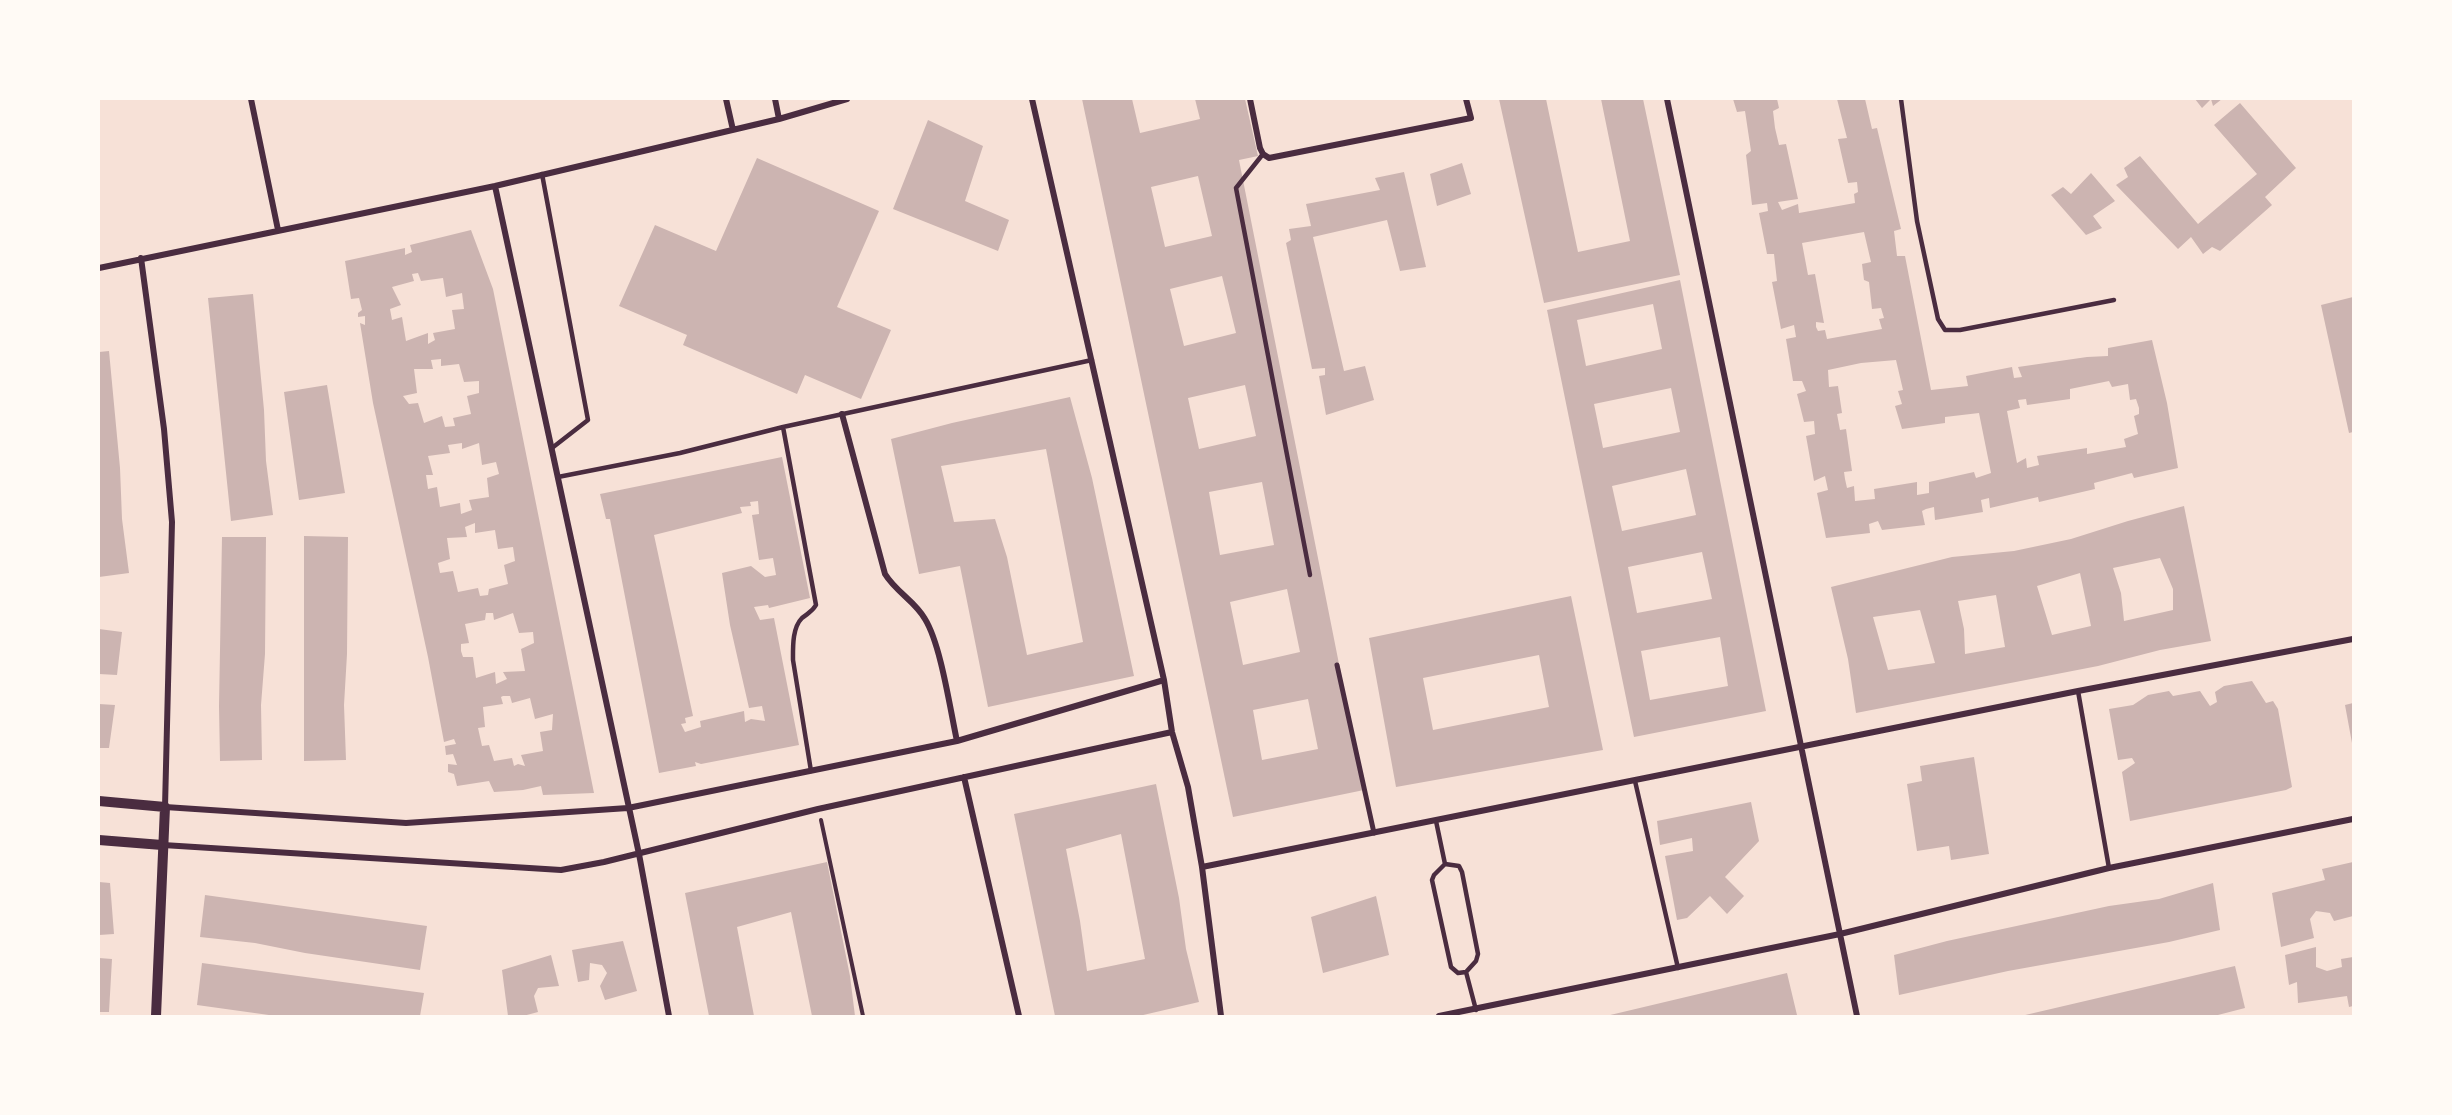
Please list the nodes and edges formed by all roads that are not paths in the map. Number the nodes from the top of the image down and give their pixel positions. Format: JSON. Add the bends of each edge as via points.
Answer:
{"nodes":[{"id":1,"x":251,"y":99,"type":"edge"},
{"id":2,"x":726,"y":99,"type":"edge"},
{"id":3,"x":775,"y":99,"type":"edge"},
{"id":4,"x":847,"y":99,"type":"edge"},
{"id":5,"x":1032,"y":99,"type":"edge"},
{"id":6,"x":1250,"y":99,"type":"edge"},
{"id":7,"x":1466,"y":99,"type":"edge"},
{"id":8,"x":1667,"y":99,"type":"edge"},
{"id":9,"x":1901,"y":99,"type":"edge"},
{"id":10,"x":779,"y":119,"type":"junction"},
{"id":11,"x":733,"y":130,"type":"junction"},
{"id":12,"x":1263,"y":154,"type":"junction"},
{"id":13,"x":543,"y":174,"type":"junction"},
{"id":14,"x":495,"y":186,"type":"junction"},
{"id":15,"x":278,"y":230,"type":"junction"},
{"id":16,"x":141,"y":258,"type":"junction"},
{"id":17,"x":100,"y":266,"type":"edge"},
{"id":18,"x":2114,"y":300,"type":"dead end"},
{"id":19,"x":1092,"y":360,"type":"junction"},
{"id":20,"x":842,"y":414,"type":"junction"},
{"id":21,"x":783,"y":427,"type":"junction"},
{"id":22,"x":552,"y":448,"type":"junction"},
{"id":23,"x":558,"y":477,"type":"junction"},
{"id":24,"x":1310,"y":575,"type":"dead end"},
{"id":25,"x":2353,"y":639,"type":"edge"},
{"id":26,"x":1336,"y":664,"type":"dead end"},
{"id":27,"x":1164,"y":680,"type":"junction"},
{"id":28,"x":2078,"y":691,"type":"junction"},
{"id":29,"x":1172,"y":732,"type":"junction"},
{"id":30,"x":957,"y":741,"type":"junction"},
{"id":31,"x":1801,"y":748,"type":"junction"},
{"id":32,"x":811,"y":771,"type":"junction"},
{"id":33,"x":964,"y":777,"type":"junction"},
{"id":34,"x":1635,"y":781,"type":"junction"},
{"id":35,"x":99,"y":801,"type":"edge"},
{"id":36,"x":165,"y":807,"type":"junction"},
{"id":37,"x":628,"y":808,"type":"junction"},
{"id":38,"x":2353,"y":819,"type":"edge"},
{"id":39,"x":1436,"y":821,"type":"junction"},
{"id":40,"x":1374,"y":833,"type":"junction"},
{"id":41,"x":99,"y":840,"type":"edge"},
{"id":42,"x":162,"y":845,"type":"junction"},
{"id":43,"x":639,"y":854,"type":"junction"},
{"id":44,"x":1445,"y":864,"type":"junction"},
{"id":45,"x":1202,"y":867,"type":"junction"},
{"id":46,"x":2109,"y":868,"type":"junction"},
{"id":47,"x":1840,"y":934,"type":"junction"},
{"id":48,"x":1678,"y":968,"type":"junction"},
{"id":49,"x":1466,"y":972,"type":"junction"},
{"id":50,"x":1476,"y":1010,"type":"junction"},
{"id":51,"x":156,"y":1016,"type":"edge"},
{"id":52,"x":669,"y":1016,"type":"edge"},
{"id":53,"x":1019,"y":1016,"type":"edge"},
{"id":54,"x":1221,"y":1016,"type":"edge"},
{"id":55,"x":1439,"y":1016,"type":"edge"},
{"id":56,"x":1857,"y":1016,"type":"edge"}],
"edges":[{"from":1,"to":15,"type":"street"},
{"from":2,"to":11,"type":"street"},
{"from":3,"to":10,"type":"street"},
{"from":4,"to":10,"type":"street"},
{"from":5,"to":19,"type":"street"},
{"from":6,"to":12,"type":"street"},
{"from":7,"to":12,"type":"street","via":[[1471,118],[1269,158]]},
{"from":8,"to":31,"type":"street"},
{"from":9,"to":18,"type":"lane","via":[[1917,221],[1938,319],[1945,330]]},
{"from":10,"to":11,"type":"street"},
{"from":11,"to":13,"type":"street"},
{"from":12,"to":24,"type":"lane","via":[[1236,188]]},
{"from":13,"to":14,"type":"street"},
{"from":13,"to":22,"type":"lane","via":[[588,420]]},
{"from":14,"to":15,"type":"street"},
{"from":14,"to":22,"type":"street"},
{"from":15,"to":16,"type":"street"},
{"from":16,"to":17,"type":"street"},
{"from":16,"to":36,"type":"street","via":[[172,522]]},
{"from":19,"to":20,"type":"lane"},
{"from":19,"to":27,"type":"street"},
{"from":20,"to":21,"type":"lane"},
{"from":20,"to":30,"type":"street","via":[[885,574],[930,626]]},
{"from":21,"to":23,"type":"lane","via":[[680,453]]},
{"from":21,"to":32,"type":"lane","via":[[816,605],[801,619],[793,645]]},
{"from":22,"to":23,"type":"street"},
{"from":23,"to":37,"type":"street"},
{"from":25,"to":28,"type":"street"},
{"from":26,"to":40,"type":"street"},
{"from":27,"to":29,"type":"street"},
{"from":27,"to":30,"type":"street"},
{"from":28,"to":31,"type":"street"},
{"from":28,"to":46,"type":"lane"},
{"from":29,"to":33,"type":"street"},
{"from":29,"to":45,"type":"street","via":[[1188,787]]},
{"from":30,"to":32,"type":"street"},
{"from":31,"to":34,"type":"street"},
{"from":31,"to":47,"type":"street"},
{"from":32,"to":37,"type":"street"},
{"from":33,"to":43,"type":"street"},
{"from":33,"to":53,"type":"street"},
{"from":34,"to":39,"type":"street"},
{"from":34,"to":48,"type":"lane"},
{"from":35,"to":36,"type":"street"},
{"from":36,"to":37,"type":"street","via":[[406,824]]},
{"from":36,"to":42,"type":"street"},
{"from":37,"to":43,"type":"street"},
{"from":38,"to":46,"type":"street"},
{"from":39,"to":40,"type":"street"},
{"from":39,"to":44,"type":"lane"},
{"from":40,"to":45,"type":"street"},
{"from":41,"to":42,"type":"street"},
{"from":42,"to":43,"type":"street","via":[[561,870]]},
{"from":42,"to":51,"type":"street"},
{"from":43,"to":52,"type":"street"},
{"from":44,"to":49,"type":"lane","via":[[1458,866],[1462,872],[1478,954]]},
{"from":44,"to":49,"type":"lane","via":[[1432,880],[1451,967],[1455,972]]},
{"from":45,"to":54,"type":"street"},
{"from":46,"to":47,"type":"street"},
{"from":47,"to":48,"type":"street"},
{"from":47,"to":56,"type":"street"},
{"from":48,"to":50,"type":"street"},
{"from":49,"to":50,"type":"lane"},
{"from":50,"to":55,"type":"street"}]}
